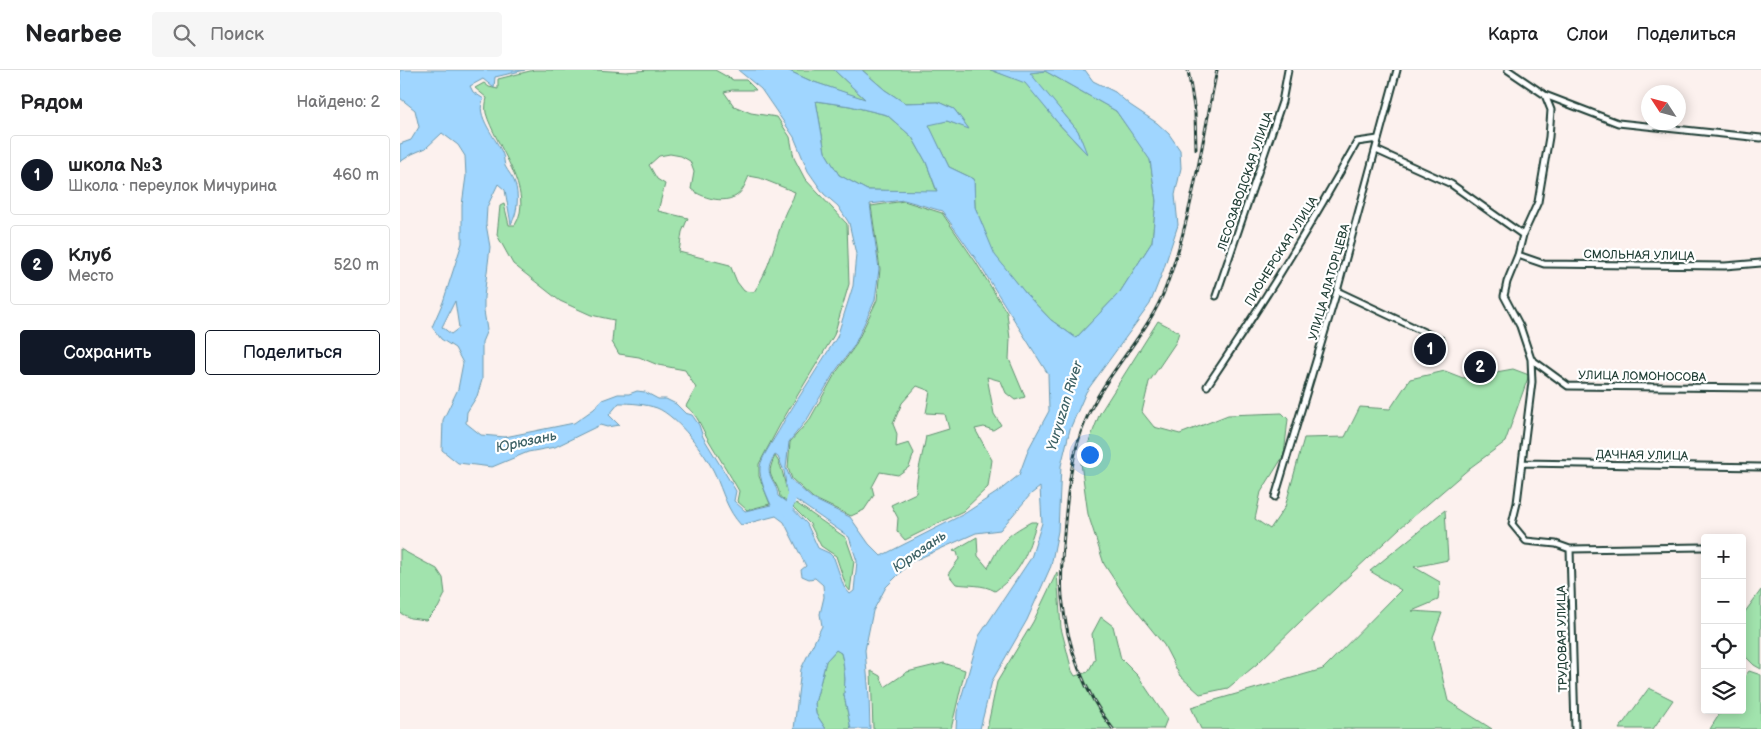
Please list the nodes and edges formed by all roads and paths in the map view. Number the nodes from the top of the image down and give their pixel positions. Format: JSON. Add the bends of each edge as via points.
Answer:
{"nodes":[{"id":1,"x":1288,"y":70,"type":"edge"},
{"id":2,"x":1397,"y":70,"type":"edge"},
{"id":3,"x":1508,"y":70,"type":"edge"},
{"id":4,"x":1544,"y":95,"type":"junction"},
{"id":5,"x":1761,"y":138,"type":"edge"},
{"id":6,"x":1378,"y":140,"type":"junction"},
{"id":7,"x":1376,"y":150,"type":"junction"},
{"id":8,"x":1523,"y":235,"type":"junction"},
{"id":9,"x":1518,"y":255,"type":"junction"},
{"id":10,"x":1761,"y":263,"type":"edge"},
{"id":11,"x":1337,"y":291,"type":"junction"},
{"id":12,"x":1216,"y":296,"type":"dead end"},
{"id":13,"x":1441,"y":340,"type":"dead end"},
{"id":14,"x":1531,"y":359,"type":"junction"},
{"id":15,"x":1207,"y":386,"type":"dead end"},
{"id":16,"x":1761,"y":388,"type":"edge"},
{"id":17,"x":1523,"y":463,"type":"junction"},
{"id":18,"x":1761,"y":467,"type":"edge"},
{"id":19,"x":1275,"y":497,"type":"dead end"},
{"id":20,"x":1701,"y":547,"type":"edge"},
{"id":21,"x":1570,"y":550,"type":"junction"},
{"id":22,"x":1574,"y":729,"type":"edge"}],
"edges":[{"from":1,"to":12,"type":"street","name":"ЛЕСОЗАВОДСКАЯ УЛИЦА","via":[[1282,102]]},
{"from":2,"to":6,"type":"street","name":"УЛИЦА АЛАТОРЦЕВА"},
{"from":3,"to":4,"type":"street"},
{"from":4,"to":5,"type":"street","via":[[1618,123]]},
{"from":4,"to":8,"type":"street","via":[[1551,110],[1549,137],[1538,202]]},
{"from":6,"to":7,"type":"street","name":"УЛИЦА АЛАТОРЦЕВА"},
{"from":6,"to":15,"type":"street","name":"ПИОНЕРСКАЯ УЛИЦА","via":[[1357,142],[1296,249]]},
{"from":7,"to":8,"type":"street","via":[[1451,184]]},
{"from":7,"to":11,"type":"street","name":"УЛИЦА АЛАТОРЦЕВА"},
{"from":8,"to":9,"type":"street"},
{"from":9,"to":10,"type":"street","name":"СМОЛЬНАЯ УЛИЦА","via":[[1544,264],[1725,266]]},
{"from":9,"to":14,"type":"street","via":[[1504,296],[1520,326]]},
{"from":11,"to":13,"type":"street"},
{"from":11,"to":19,"type":"street","name":"УЛИЦА АЛАТОРЦЕВА"},
{"from":14,"to":16,"type":"street","name":"УЛИЦА ЛОМОНОСОВА","via":[[1568,386]]},
{"from":14,"to":17,"type":"street","via":[[1532,382]]},
{"from":17,"to":18,"type":"street","name":"ДАЧНАЯ УЛИЦА"},
{"from":17,"to":21,"type":"street","via":[[1512,524],[1526,541],[1556,544]]},
{"from":20,"to":21,"type":"street"},
{"from":21,"to":22,"type":"street","name":"ТРУДОВАЯ УЛИЦА"}]}
